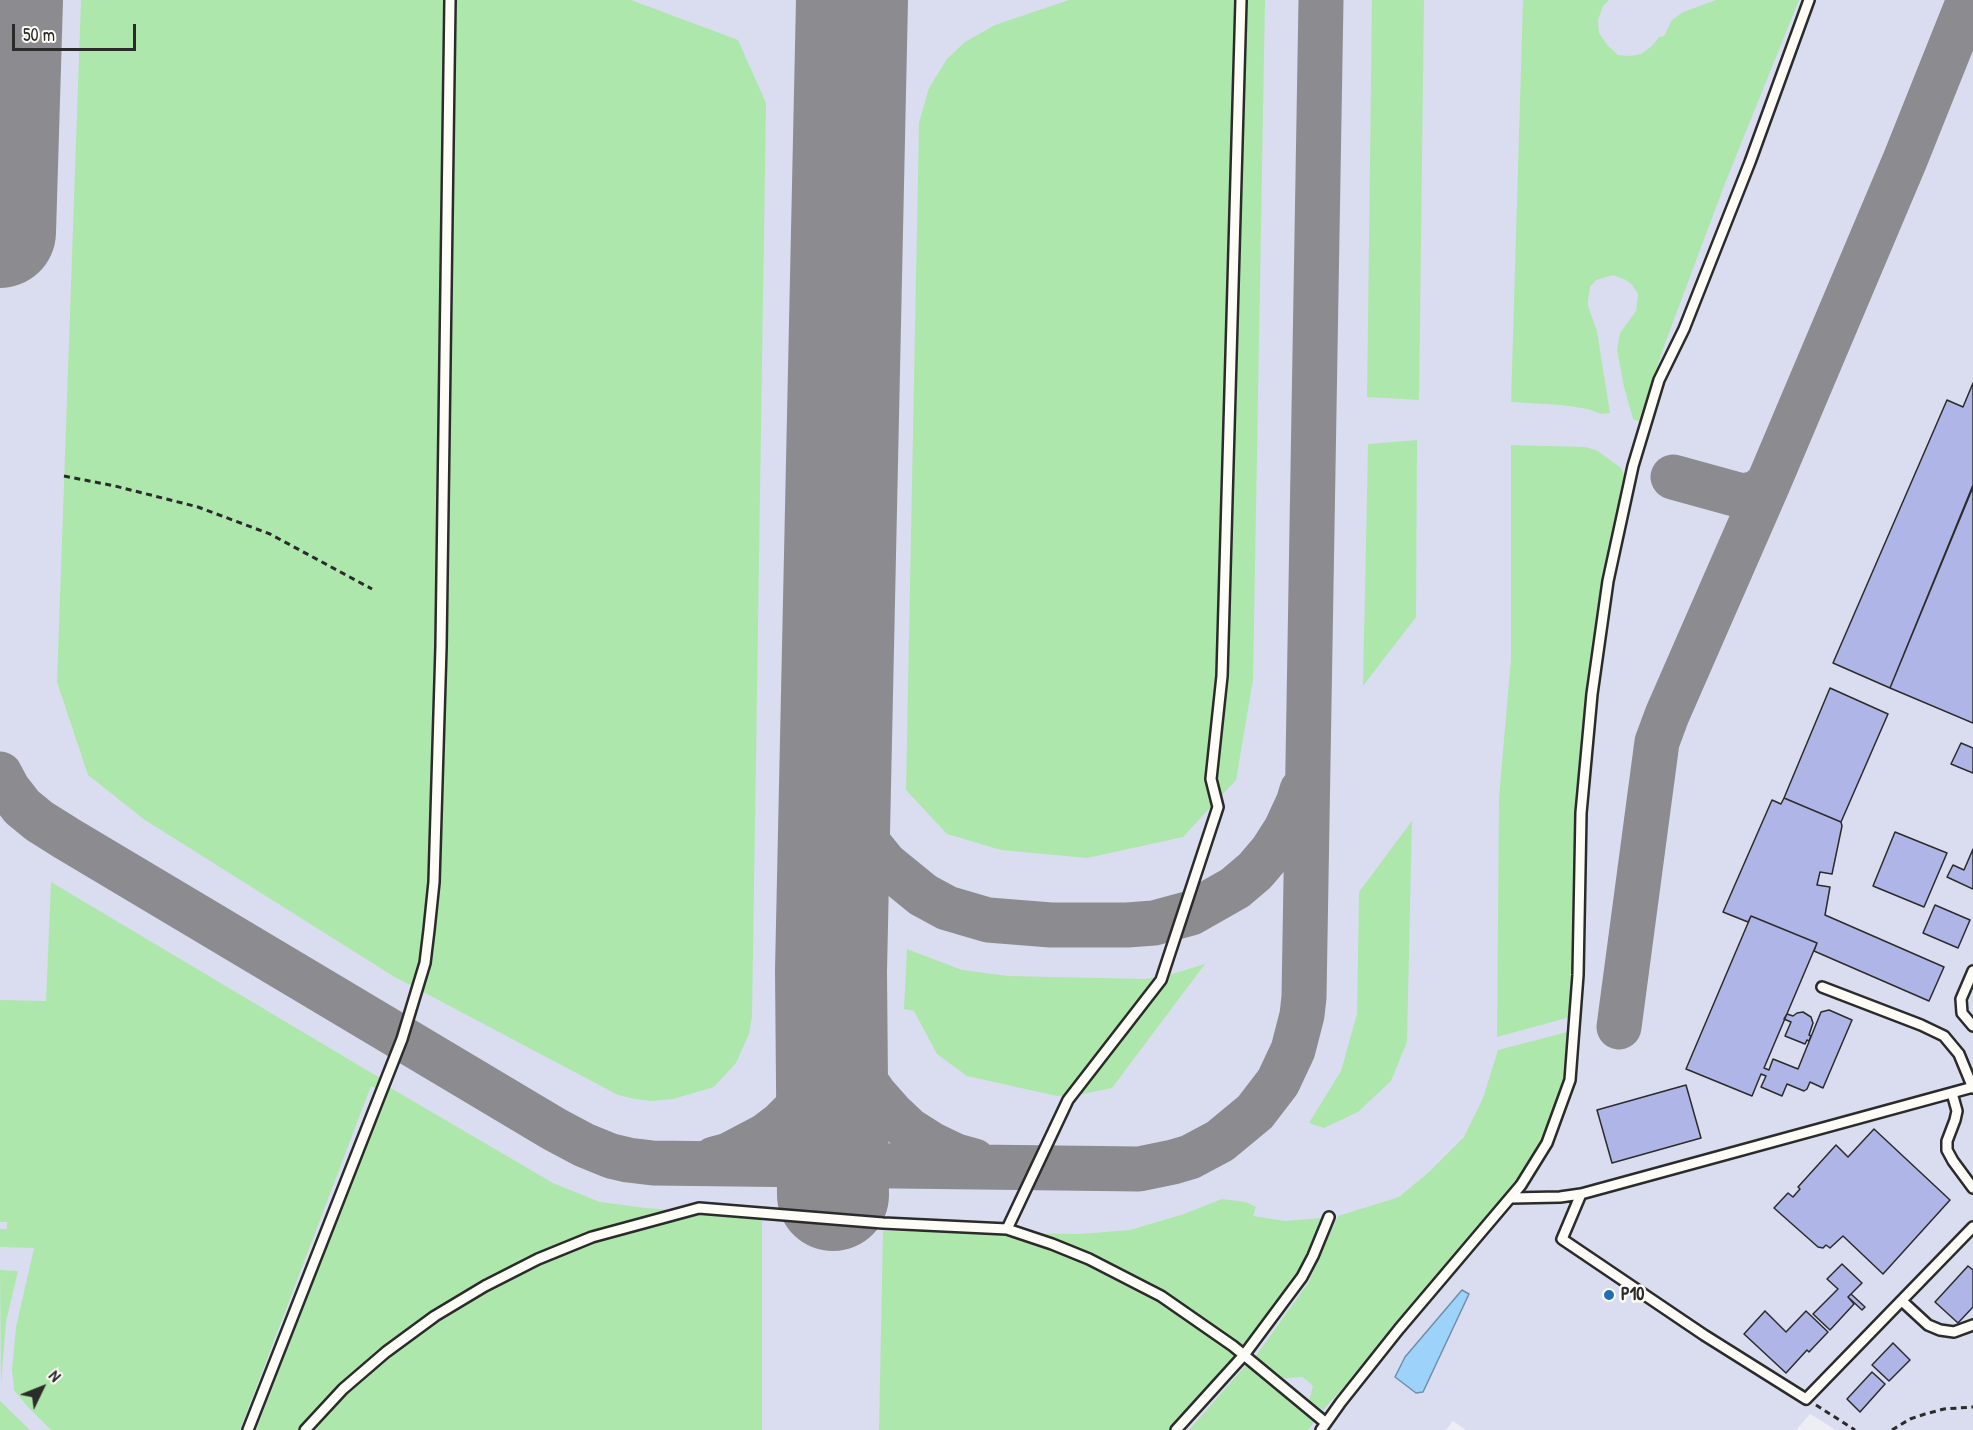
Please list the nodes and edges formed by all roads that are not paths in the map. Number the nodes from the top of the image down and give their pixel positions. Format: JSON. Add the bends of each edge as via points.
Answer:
{"nodes":[{"id":1,"x":450,"y":0,"type":"edge"},
{"id":2,"x":1240,"y":0,"type":"edge"},
{"id":3,"x":1809,"y":0,"type":"edge"},
{"id":4,"x":1973,"y":971,"type":"edge"},
{"id":5,"x":1822,"y":987,"type":"dead end"},
{"id":6,"x":1973,"y":1026,"type":"edge"},
{"id":7,"x":1973,"y":1088,"type":"edge"},
{"id":8,"x":1952,"y":1093,"type":"junction"},
{"id":9,"x":1973,"y":1188,"type":"edge"},
{"id":10,"x":1581,"y":1194,"type":"junction"},
{"id":11,"x":1511,"y":1198,"type":"junction"},
{"id":12,"x":1329,"y":1217,"type":"dead end"},
{"id":13,"x":1973,"y":1227,"type":"edge"},
{"id":14,"x":1007,"y":1229,"type":"junction"},
{"id":15,"x":1902,"y":1301,"type":"junction"},
{"id":16,"x":1973,"y":1325,"type":"edge"},
{"id":17,"x":1244,"y":1355,"type":"junction"},
{"id":18,"x":1324,"y":1426,"type":"edge"},
{"id":19,"x":248,"y":1430,"type":"edge"},
{"id":20,"x":305,"y":1430,"type":"edge"},
{"id":21,"x":1176,"y":1430,"type":"edge"}],
"edges":[{"from":1,"to":19,"type":"lane","via":[[441,647],[434,882],[428,941],[402,1039]]},
{"from":2,"to":14,"type":"lane","via":[[1222,676],[1211,779],[1218,807],[1161,980],[1068,1100]]},
{"from":3,"to":11,"type":"lane","via":[[1750,162],[1684,329],[1659,380],[1633,466],[1608,581],[1592,694],[1581,813],[1578,975],[1570,1080],[1547,1143]]},
{"from":4,"to":6,"type":"lane","via":[[1961,999],[1962,1013]]},
{"from":5,"to":7,"type":"lane","via":[[1944,1036],[1959,1054]]},
{"from":7,"to":8,"type":"lane"},
{"from":8,"to":9,"type":"lane","via":[[1957,1111],[1947,1150]]},
{"from":8,"to":10,"type":"lane"},
{"from":10,"to":11,"type":"lane"},
{"from":10,"to":15,"type":"lane","via":[[1562,1239],[1806,1399]]},
{"from":11,"to":18,"type":"lane","via":[[1399,1329]]},
{"from":12,"to":17,"type":"lane","via":[[1302,1277]]},
{"from":13,"to":15,"type":"lane"},
{"from":14,"to":17,"type":"lane","via":[[1089,1259],[1161,1296]]},
{"from":14,"to":20,"type":"lane","via":[[699,1208],[592,1237],[537,1259],[435,1316],[343,1389]]},
{"from":15,"to":16,"type":"lane","via":[[1928,1325],[1940,1330],[1954,1332]]},
{"from":17,"to":18,"type":"lane"},
{"from":17,"to":21,"type":"lane"}]}
